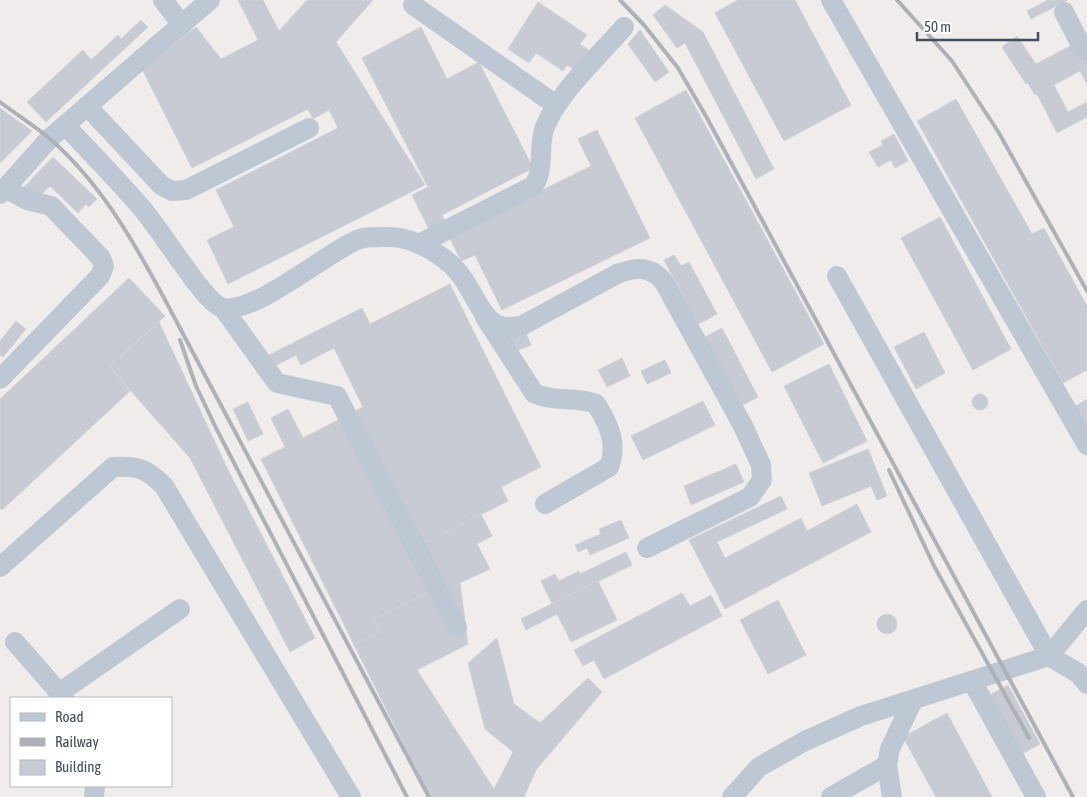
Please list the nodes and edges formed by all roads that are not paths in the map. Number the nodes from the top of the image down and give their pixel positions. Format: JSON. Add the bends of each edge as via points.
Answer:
{"nodes":[{"id":1,"x":163,"y":0,"type":"edge"},
{"id":2,"x":210,"y":0,"type":"edge"},
{"id":3,"x":831,"y":0,"type":"edge"},
{"id":4,"x":413,"y":5,"type":"dead end"},
{"id":5,"x":1064,"y":12,"type":"dead end"},
{"id":6,"x":182,"y":24,"type":"junction"},
{"id":7,"x":624,"y":27,"type":"dead end"},
{"id":8,"x":1087,"y":51,"type":"edge"},
{"id":9,"x":556,"y":105,"type":"junction"},
{"id":10,"x":87,"y":106,"type":"junction"},
{"id":11,"x":65,"y":125,"type":"junction"},
{"id":12,"x":309,"y":128,"type":"dead end"},
{"id":13,"x":3,"y":191,"type":"edge"},
{"id":14,"x":419,"y":244,"type":"junction"},
{"id":15,"x":837,"y":276,"type":"dead end"},
{"id":16,"x":223,"y":308,"type":"junction"},
{"id":17,"x":482,"y":313,"type":"junction"},
{"id":18,"x":0,"y":379,"type":"edge"},
{"id":19,"x":1087,"y":445,"type":"edge"},
{"id":20,"x":545,"y":504,"type":"dead end"},
{"id":21,"x":647,"y":548,"type":"dead end"},
{"id":22,"x":0,"y":567,"type":"edge"},
{"id":23,"x":180,"y":609,"type":"dead end"},
{"id":24,"x":1087,"y":610,"type":"edge"},
{"id":25,"x":457,"y":627,"type":"dead end"},
{"id":26,"x":15,"y":642,"type":"dead end"},
{"id":27,"x":1049,"y":656,"type":"junction"},
{"id":28,"x":972,"y":681,"type":"junction"},
{"id":29,"x":1087,"y":684,"type":"edge"},
{"id":30,"x":62,"y":696,"type":"edge"},
{"id":31,"x":913,"y":700,"type":"junction"},
{"id":32,"x":887,"y":765,"type":"junction"},
{"id":33,"x":740,"y":793,"type":"edge"},
{"id":34,"x":351,"y":797,"type":"edge"},
{"id":35,"x":831,"y":797,"type":"edge"},
{"id":36,"x":892,"y":797,"type":"edge"},
{"id":37,"x":1036,"y":797,"type":"edge"}],
"edges":[{"from":1,"to":6,"type":"street"},
{"from":2,"to":6,"type":"street"},
{"from":3,"to":19,"type":"street"},
{"from":4,"to":9,"type":"street"},
{"from":5,"to":8,"type":"street"},
{"from":6,"to":10,"type":"street"},
{"from":7,"to":9,"type":"street"},
{"from":9,"to":14,"type":"street","via":[[544,127],[538,180],[533,186]]},
{"from":10,"to":11,"type":"street"},
{"from":10,"to":12,"type":"street","via":[[161,185],[172,190],[186,190]]},
{"from":11,"to":13,"type":"street"},
{"from":11,"to":16,"type":"street","via":[[141,207],[195,281],[215,304]]},
{"from":13,"to":18,"type":"street","via":[[51,206],[101,258],[104,266],[100,276]]},
{"from":14,"to":16,"type":"street","via":[[393,237],[358,239],[246,306]]},
{"from":14,"to":17,"type":"street","via":[[428,247],[463,278]]},
{"from":15,"to":27,"type":"street"},
{"from":16,"to":25,"type":"street","via":[[276,383],[337,396]]},
{"from":17,"to":20,"type":"street","via":[[534,393],[544,398],[588,400],[596,404],[614,445],[610,467]]},
{"from":17,"to":21,"type":"street","via":[[497,325],[513,328],[633,268],[646,268],[658,274],[664,282],[743,426],[761,465],[762,480],[750,497]]},
{"from":22,"to":34,"type":"street","via":[[114,467],[134,466],[151,472],[164,486]]},
{"from":23,"to":30,"type":"street"},
{"from":24,"to":27,"type":"street"},
{"from":26,"to":30,"type":"street"},
{"from":27,"to":28,"type":"street"},
{"from":27,"to":29,"type":"street","via":[[1078,674]]},
{"from":28,"to":31,"type":"street"},
{"from":28,"to":37,"type":"street"},
{"from":31,"to":32,"type":"street","via":[[890,749]]},
{"from":31,"to":33,"type":"street","via":[[861,716],[806,741],[759,768]]},
{"from":32,"to":35,"type":"street"},
{"from":32,"to":36,"type":"street"}]}
